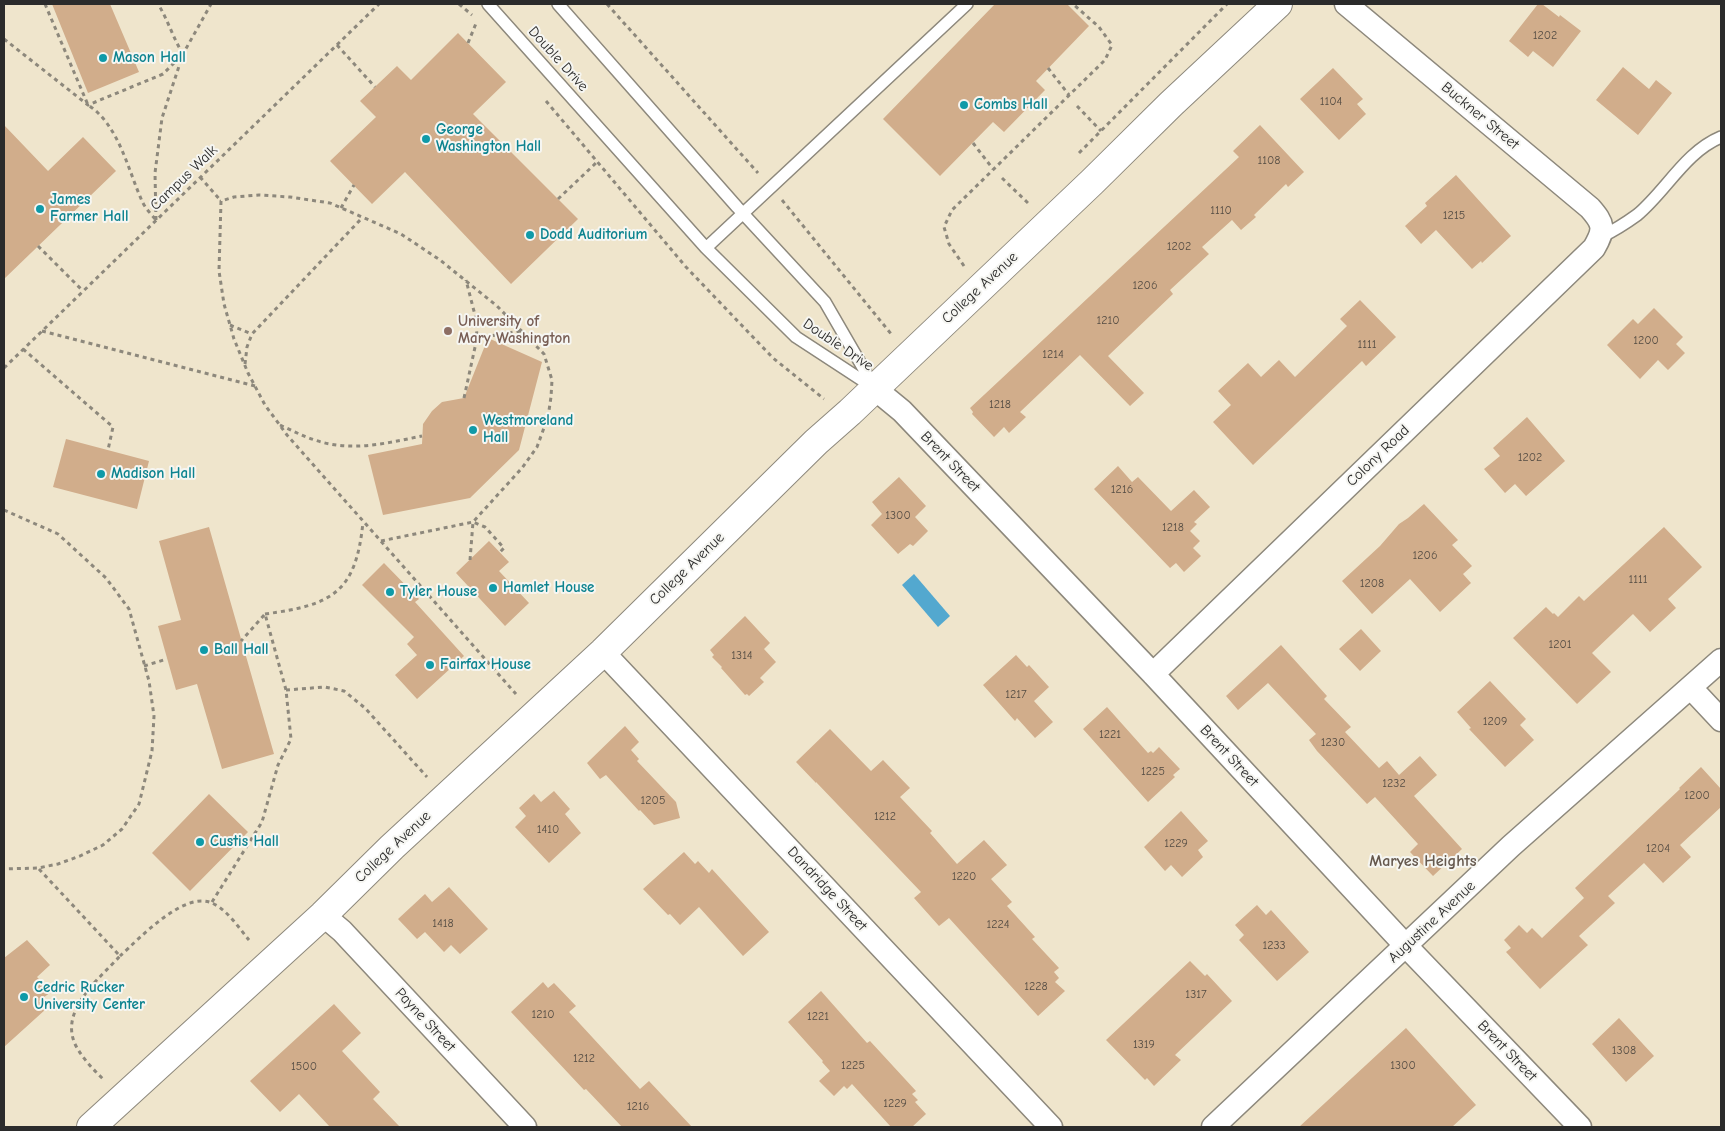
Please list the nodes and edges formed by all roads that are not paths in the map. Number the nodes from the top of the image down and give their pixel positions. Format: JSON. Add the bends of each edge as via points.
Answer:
{"nodes":[{"id":1,"x":558,"y":4,"type":"edge"},
{"id":2,"x":967,"y":4,"type":"edge"},
{"id":3,"x":1278,"y":4,"type":"edge"},
{"id":4,"x":1346,"y":4,"type":"edge"},
{"id":5,"x":495,"y":6,"type":"edge"},
{"id":6,"x":1721,"y":137,"type":"edge"},
{"id":7,"x":743,"y":214,"type":"junction"},
{"id":8,"x":1601,"y":236,"type":"junction"},
{"id":9,"x":706,"y":248,"type":"junction"},
{"id":10,"x":874,"y":388,"type":"junction"},
{"id":11,"x":603,"y":652,"type":"junction"},
{"id":12,"x":1721,"y":660,"type":"edge"},
{"id":13,"x":1153,"y":674,"type":"junction"},
{"id":14,"x":1691,"y":688,"type":"junction"},
{"id":15,"x":1721,"y":720,"type":"edge"},
{"id":16,"x":323,"y":915,"type":"junction"},
{"id":17,"x":1406,"y":946,"type":"junction"},
{"id":18,"x":91,"y":1127,"type":"edge"},
{"id":19,"x":525,"y":1127,"type":"edge"},
{"id":20,"x":1051,"y":1127,"type":"edge"},
{"id":21,"x":1213,"y":1127,"type":"edge"},
{"id":22,"x":1580,"y":1127,"type":"edge"}],
"edges":[{"from":1,"to":7,"type":"lane","name":"Double Drive"},
{"from":2,"to":7,"type":"lane"},
{"from":3,"to":10,"type":"street","name":"College Avenue"},
{"from":4,"to":8,"type":"street","name":"Buckner Street","via":[[1590,208],[1599,219]]},
{"from":5,"to":9,"type":"lane","name":"Double Drive"},
{"from":6,"to":8,"type":"lane","via":[[1696,152],[1638,214]]},
{"from":7,"to":9,"type":"lane"},
{"from":7,"to":10,"type":"lane","name":"Double Drive","via":[[825,302]]},
{"from":8,"to":13,"type":"street","name":"Colony Road","via":[[1594,248]]},
{"from":9,"to":10,"type":"lane","name":"Double Drive","via":[[796,337]]},
{"from":10,"to":11,"type":"street","name":"College Avenue"},
{"from":10,"to":13,"type":"street","name":"Brent Street","via":[[902,412]]},
{"from":11,"to":16,"type":"street","name":"College Avenue"},
{"from":11,"to":20,"type":"street","name":"Dandridge Street"},
{"from":12,"to":14,"type":"street","name":"Augustine Avenue"},
{"from":13,"to":17,"type":"street","name":"Brent Street"},
{"from":14,"to":15,"type":"street"},
{"from":14,"to":17,"type":"street","name":"Augustine Avenue","via":[[1512,846]]},
{"from":16,"to":18,"type":"street","name":"College Avenue"},
{"from":16,"to":19,"type":"street","name":"Payne Street","via":[[342,931]]},
{"from":17,"to":21,"type":"street","name":"Augustine Avenue"},
{"from":17,"to":22,"type":"street","name":"Brent Street"}]}
